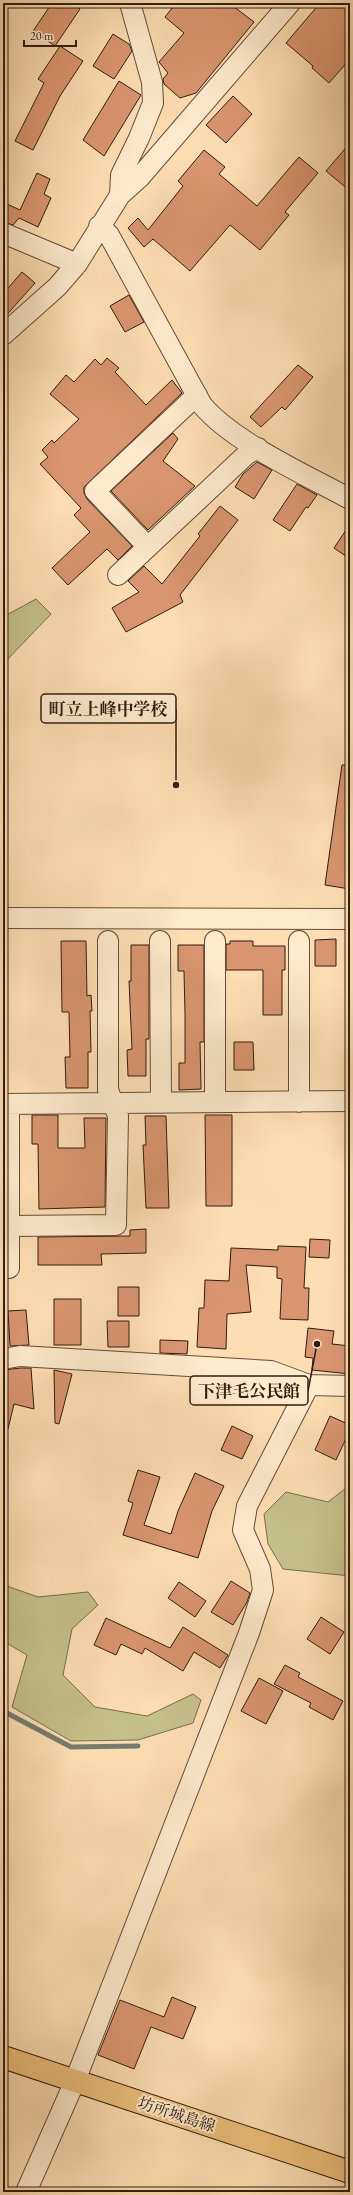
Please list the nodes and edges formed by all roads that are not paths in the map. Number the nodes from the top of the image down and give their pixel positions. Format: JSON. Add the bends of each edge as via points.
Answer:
{"nodes":[{"id":1,"x":130,"y":3,"type":"edge"},
{"id":2,"x":290,"y":3,"type":"edge"},
{"id":3,"x":120,"y":195,"type":"junction"},
{"id":4,"x":99,"y":226,"type":"junction"},
{"id":5,"x":3,"y":233,"type":"edge"},
{"id":6,"x":77,"y":264,"type":"junction"},
{"id":7,"x":3,"y":336,"type":"edge"},
{"id":8,"x":197,"y":396,"type":"junction"},
{"id":9,"x":258,"y":448,"type":"junction"},
{"id":10,"x":350,"y":499,"type":"edge"},
{"id":11,"x":148,"y":547,"type":"junction"},
{"id":12,"x":118,"y":575,"type":"dead end"},
{"id":13,"x":3,"y":918,"type":"edge"},
{"id":14,"x":350,"y":919,"type":"edge"},
{"id":15,"x":108,"y":940,"type":"dead end"},
{"id":16,"x":160,"y":941,"type":"dead end"},
{"id":17,"x":215,"y":941,"type":"dead end"},
{"id":18,"x":299,"y":941,"type":"dead end"},
{"id":19,"x":350,"y":1101,"type":"edge"},
{"id":20,"x":215,"y":1102,"type":"junction"},
{"id":21,"x":299,"y":1102,"type":"junction"},
{"id":22,"x":161,"y":1103,"type":"junction"},
{"id":23,"x":6,"y":1104,"type":"edge"},
{"id":24,"x":113,"y":1104,"type":"junction"},
{"id":25,"x":9,"y":1226,"type":"junction"},
{"id":26,"x":9,"y":1268,"type":"dead end"},
{"id":27,"x":3,"y":1359,"type":"edge"},
{"id":28,"x":308,"y":1385,"type":"junction"},
{"id":29,"x":350,"y":1386,"type":"edge"},
{"id":30,"x":3,"y":2057,"type":"edge"},
{"id":31,"x":75,"y":2081,"type":"junction"},
{"id":32,"x":350,"y":2172,"type":"edge"},
{"id":33,"x":26,"y":2192,"type":"edge"}],
"edges":[{"from":1,"to":3,"type":"street","via":[[152,82],[152,103],[139,138],[121,174]]},
{"from":2,"to":3,"type":"street","via":[[140,177]]},
{"from":3,"to":4,"type":"street"},
{"from":4,"to":6,"type":"street"},
{"from":4,"to":8,"type":"street","via":[[109,235]]},
{"from":5,"to":6,"type":"street"},
{"from":6,"to":7,"type":"street","via":[[57,287]]},
{"from":8,"to":9,"type":"street","via":[[213,419]]},
{"from":8,"to":11,"type":"street","via":[[95,491]]},
{"from":9,"to":10,"type":"street"},
{"from":9,"to":11,"type":"street","via":[[247,454]]},
{"from":11,"to":12,"type":"street"},
{"from":13,"to":14,"type":"street"},
{"from":15,"to":24,"type":"street","via":[[108,1090]]},
{"from":16,"to":22,"type":"street"},
{"from":17,"to":20,"type":"street"},
{"from":18,"to":21,"type":"street"},
{"from":19,"to":21,"type":"street"},
{"from":20,"to":21,"type":"street"},
{"from":20,"to":22,"type":"street"},
{"from":22,"to":24,"type":"street"},
{"from":23,"to":24,"type":"street"},
{"from":23,"to":25,"type":"street"},
{"from":24,"to":25,"type":"street","via":[[118,1116],[116,1224]]},
{"from":25,"to":26,"type":"street"},
{"from":27,"to":28,"type":"street","via":[[20,1356],[271,1371]]},
{"from":28,"to":29,"type":"street"},
{"from":28,"to":31,"type":"street","via":[[247,1506],[243,1530],[260,1569],[263,1590],[251,1626]]},
{"from":30,"to":31,"type":"main road","name":"坊所城島線"},
{"from":31,"to":32,"type":"main road","name":"坊所城島線"},
{"from":31,"to":33,"type":"street"}]}
